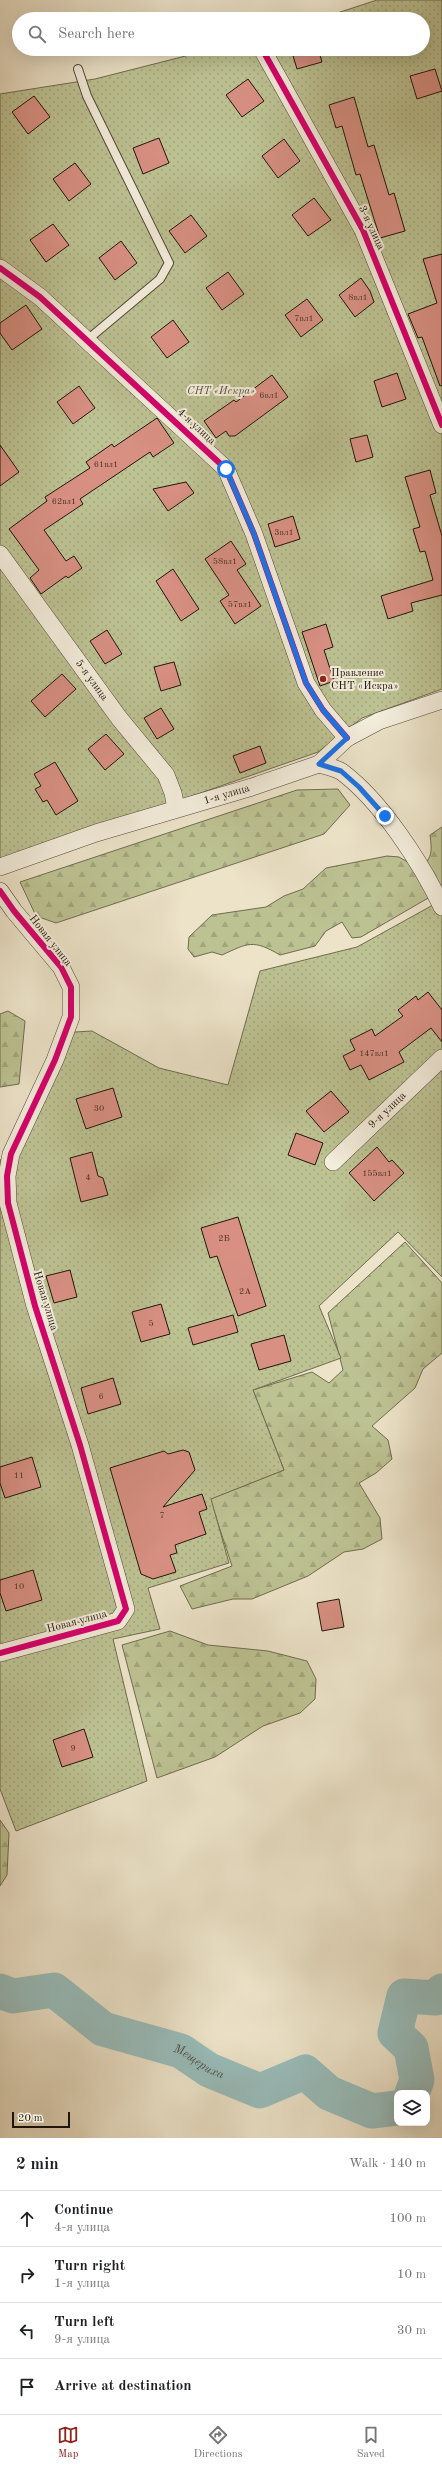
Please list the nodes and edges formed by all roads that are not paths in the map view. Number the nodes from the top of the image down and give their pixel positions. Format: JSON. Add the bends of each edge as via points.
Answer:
{"nodes":[{"id":1,"x":266,"y":56,"type":"edge"},
{"id":2,"x":78,"y":69,"type":"dead end"},
{"id":3,"x":0,"y":268,"type":"edge"},
{"id":4,"x":86,"y":341,"type":"junction"},
{"id":5,"x":442,"y":425,"type":"edge"},
{"id":6,"x":0,"y":554,"type":"edge"},
{"id":7,"x":442,"y":700,"type":"edge"},
{"id":8,"x":347,"y":738,"type":"junction"},
{"id":9,"x":319,"y":764,"type":"junction"},
{"id":10,"x":176,"y":808,"type":"junction"},
{"id":11,"x":0,"y":867,"type":"edge"},
{"id":12,"x":0,"y":891,"type":"edge"},
{"id":13,"x":442,"y":907,"type":"edge"},
{"id":14,"x":442,"y":1058,"type":"edge"},
{"id":15,"x":5,"y":1157,"type":"edge"},
{"id":16,"x":333,"y":1162,"type":"dead end"},
{"id":17,"x":0,"y":1653,"type":"edge"}],
"edges":[{"from":1,"to":5,"type":"street","name":"3-я улица","via":[[363,230]]},
{"from":2,"to":4,"type":"lane","via":[[90,102],[169,263],[160,279]]},
{"from":3,"to":4,"type":"street","name":"4-я улица","via":[[40,297]]},
{"from":4,"to":8,"type":"street","name":"4-я улица","via":[[226,469],[254,534],[306,683],[323,710]]},
{"from":6,"to":10,"type":"street","name":"5-я улица","via":[[119,718],[166,775]]},
{"from":7,"to":8,"type":"street","name":"1-я улица","via":[[379,721]]},
{"from":8,"to":9,"type":"street","name":"1-я улица"},
{"from":9,"to":10,"type":"street","name":"1-я улица","via":[[252,787]]},
{"from":9,"to":13,"type":"street","via":[[341,771],[385,816],[429,879]]},
{"from":10,"to":11,"type":"street","name":"1-я улица"},
{"from":12,"to":15,"type":"street","name":"Новая улица","via":[[61,967],[71,987],[71,1017],[55,1060]]},
{"from":14,"to":16,"type":"street","name":"9-я улица"},
{"from":15,"to":17,"type":"street","name":"Новая улица","via":[[8,1203],[21,1254],[80,1445],[126,1608],[118,1621]]}]}
